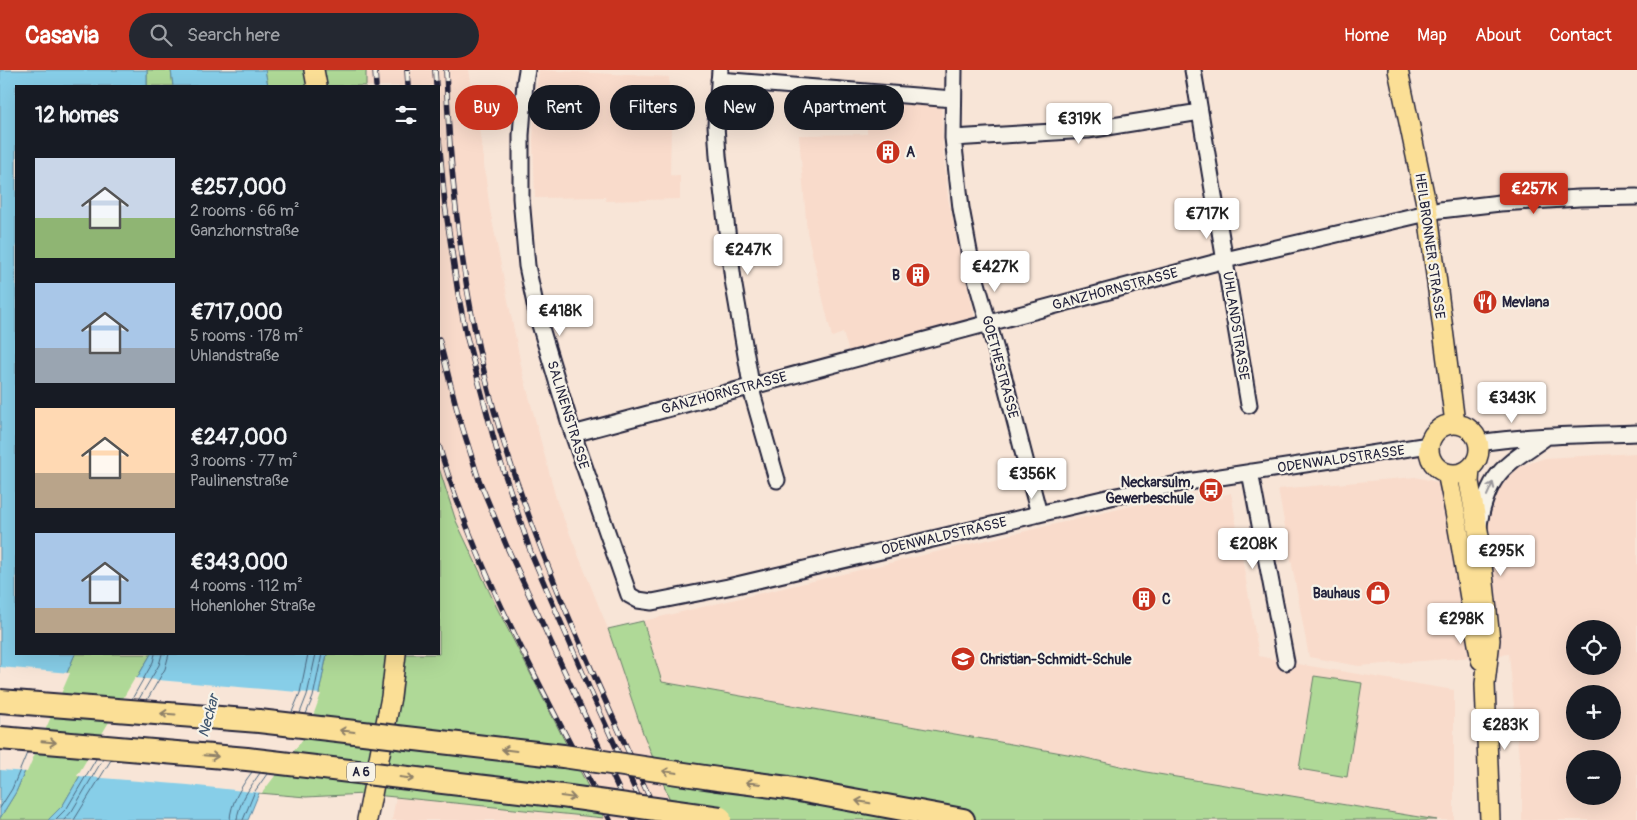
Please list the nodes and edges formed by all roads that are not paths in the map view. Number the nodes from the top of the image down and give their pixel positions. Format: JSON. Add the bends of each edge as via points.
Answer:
{"nodes":[{"id":1,"x":314,"y":70,"type":"edge"},
{"id":2,"x":527,"y":70,"type":"edge"},
{"id":3,"x":954,"y":70,"type":"edge"},
{"id":4,"x":1193,"y":70,"type":"edge"},
{"id":5,"x":1398,"y":70,"type":"edge"},
{"id":6,"x":719,"y":75,"type":"edge"},
{"id":7,"x":317,"y":85,"type":"edge"},
{"id":8,"x":953,"y":99,"type":"junction"},
{"id":9,"x":1200,"y":112,"type":"junction"},
{"id":10,"x":953,"y":138,"type":"junction"},
{"id":11,"x":1637,"y":197,"type":"edge"},
{"id":12,"x":1428,"y":213,"type":"junction"},
{"id":13,"x":1225,"y":260,"type":"junction"},
{"id":14,"x":988,"y":323,"type":"junction"},
{"id":15,"x":750,"y":386,"type":"junction"},
{"id":16,"x":1249,"y":405,"type":"dead end"},
{"id":17,"x":1455,"y":423,"type":"junction"},
{"id":18,"x":1637,"y":433,"type":"edge"},
{"id":19,"x":573,"y":434,"type":"junction"},
{"id":20,"x":1548,"y":436,"type":"junction"},
{"id":21,"x":1479,"y":443,"type":"junction"},
{"id":22,"x":1429,"y":446,"type":"junction"},
{"id":23,"x":1470,"y":469,"type":"junction"},
{"id":24,"x":1250,"y":472,"type":"junction"},
{"id":25,"x":1447,"y":473,"type":"junction"},
{"id":26,"x":778,"y":480,"type":"dead end"},
{"id":27,"x":1039,"y":514,"type":"junction"},
{"id":28,"x":1479,"y":536,"type":"junction"},
{"id":29,"x":638,"y":600,"type":"joint"},
{"id":30,"x":396,"y":655,"type":"edge"},
{"id":31,"x":1286,"y":662,"type":"dead end"},
{"id":32,"x":1485,"y":684,"type":"junction"},
{"id":33,"x":0,"y":701,"type":"edge"},
{"id":34,"x":0,"y":738,"type":"edge"},
{"id":35,"x":726,"y":819,"type":"edge"},
{"id":36,"x":367,"y":820,"type":"edge"},
{"id":37,"x":962,"y":820,"type":"edge"},
{"id":38,"x":1490,"y":820,"type":"edge"}],
"edges":[{"from":1,"to":7,"type":"main road"},
{"from":2,"to":19,"type":"street","name":"SALINENSTRASSE","via":[[521,135],[527,266],[538,318]]},
{"from":3,"to":8,"type":"street","name":"GOETHESTRASSE"},
{"from":4,"to":9,"type":"street","name":"UHLANDSTRASSE"},
{"from":5,"to":12,"type":"main road","name":"HEILBRONNER STRASSE"},
{"from":6,"to":8,"type":"street"},
{"from":6,"to":15,"type":"street","via":[[718,156]]},
{"from":8,"to":10,"type":"street","name":"GOETHESTRASSE"},
{"from":9,"to":10,"type":"street","via":[[1088,130]]},
{"from":9,"to":13,"type":"street","name":"UHLANDSTRASSE"},
{"from":10,"to":14,"type":"street","name":"GOETHESTRASSE","via":[[969,253]]},
{"from":11,"to":12,"type":"street","name":"GANZHORNSTRASSE","via":[[1500,202]]},
{"from":12,"to":13,"type":"street","name":"GANZHORNSTRASSE"},
{"from":12,"to":17,"type":"main road","name":"HEILBRONNER STRASSE"},
{"from":13,"to":14,"type":"street","name":"GANZHORNSTRASSE"},
{"from":13,"to":16,"type":"street","name":"UHLANDSTRASSE"},
{"from":14,"to":15,"type":"street","name":"GANZHORNSTRASSE"},
{"from":14,"to":27,"type":"street","name":"GOETHESTRASSE"},
{"from":15,"to":19,"type":"street","name":"GANZHORNSTRASSE"},
{"from":15,"to":26,"type":"street"},
{"from":17,"to":21,"type":"main road","via":[[1470,429]]},
{"from":17,"to":22,"type":"main road","via":[[1438,430]]},
{"from":18,"to":20,"type":"street"},
{"from":19,"to":29,"type":"street","name":"SALINENSTRASSE","via":[[629,595]]},
{"from":20,"to":21,"type":"street"},
{"from":28,"to":20,"type":"street","one_way":true,"via":[[1480,515],[1495,479],[1513,461]]},
{"from":21,"to":23,"type":"main road","via":[[1478,458]]},
{"from":22,"to":24,"type":"street","name":"ODENWALDSTRASSE"},
{"from":22,"to":25,"type":"main road","via":[[1433,463]]},
{"from":23,"to":25,"type":"main road","via":[[1463,473]]},
{"from":23,"to":28,"type":"main road","via":[[1469,482]]},
{"from":24,"to":27,"type":"street","name":"ODENWALDSTRASSE","via":[[1212,477]]},
{"from":24,"to":31,"type":"street"},
{"from":25,"to":32,"type":"main road"},
{"from":27,"to":29,"type":"street","name":"ODENWALDSTRASSE","via":[[728,587],[652,602]]},
{"from":28,"to":32,"type":"main road","via":[[1490,640]]},
{"from":30,"to":36,"type":"main road"},
{"from":32,"to":38,"type":"main road"},
{"from":37,"to":33,"type":"highway","one_way":true,"bridge":true,"via":[[788,788],[553,755],[259,720]]},
{"from":34,"to":35,"type":"highway","number":"A 6","one_way":true,"bridge":true,"via":[[247,759]]}]}
